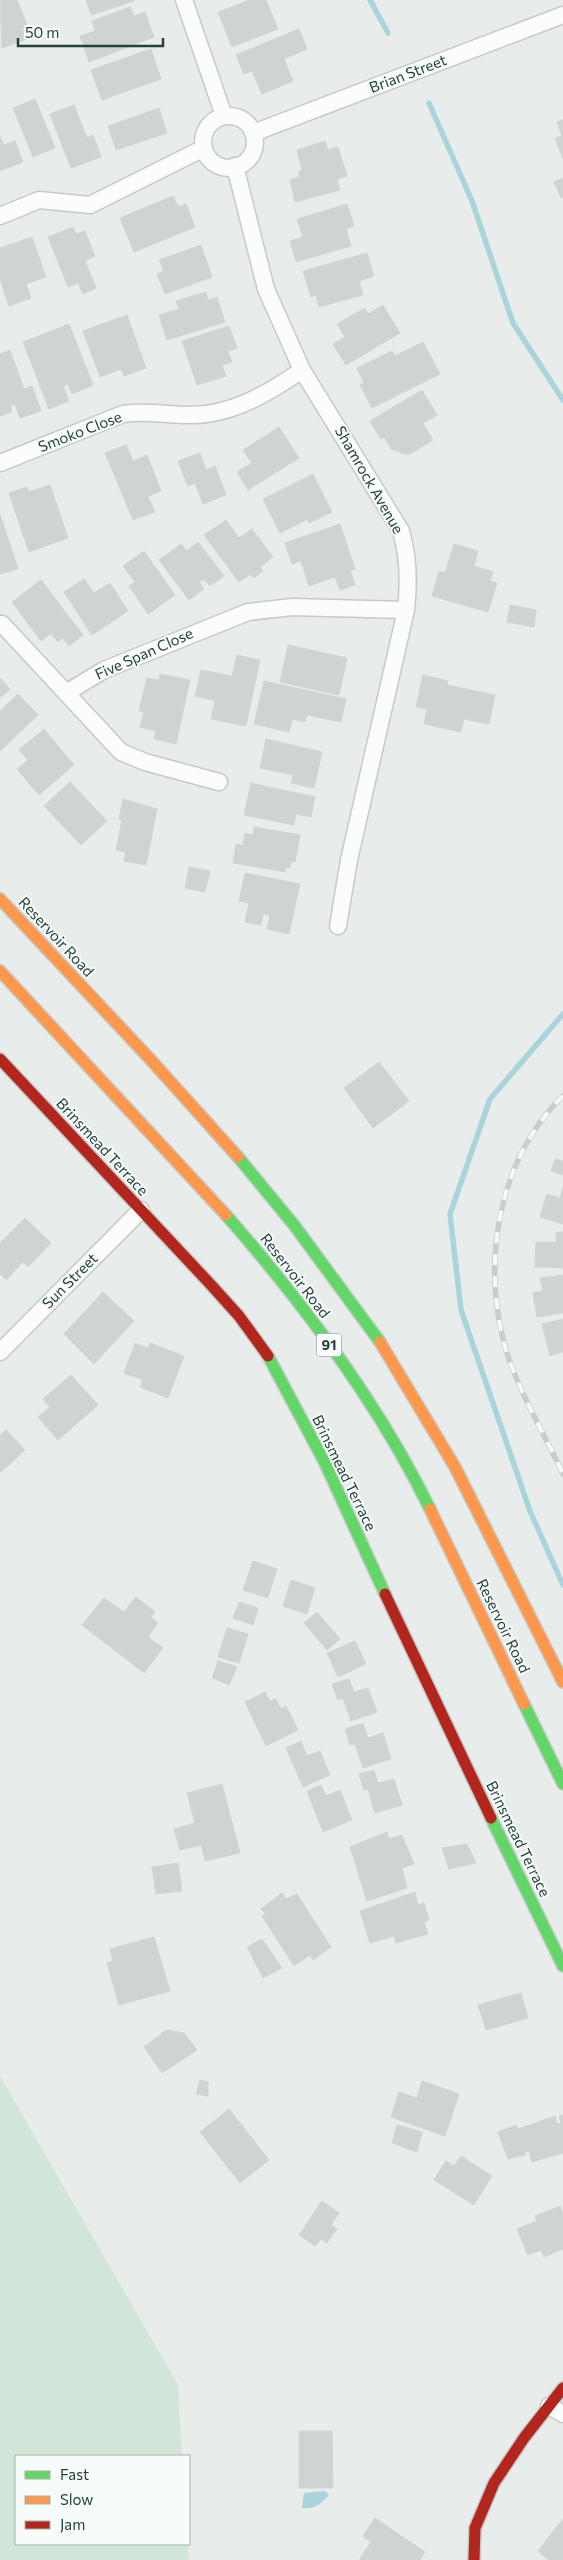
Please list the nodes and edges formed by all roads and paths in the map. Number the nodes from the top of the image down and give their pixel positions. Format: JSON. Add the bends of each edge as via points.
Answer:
{"nodes":[{"id":1,"x":184,"y":0,"type":"edge"},
{"id":2,"x":563,"y":15,"type":"edge"},
{"id":3,"x":224,"y":116,"type":"junction"},
{"id":4,"x":253,"y":133,"type":"junction"},
{"id":5,"x":204,"y":148,"type":"junction"},
{"id":6,"x":235,"y":166,"type":"junction"},
{"id":7,"x":0,"y":216,"type":"edge"},
{"id":8,"x":302,"y":370,"type":"junction"},
{"id":9,"x":0,"y":464,"type":"edge"},
{"id":10,"x":406,"y":610,"type":"junction"},
{"id":11,"x":2,"y":624,"type":"dead end"},
{"id":12,"x":66,"y":693,"type":"junction"},
{"id":13,"x":219,"y":782,"type":"dead end"},
{"id":14,"x":0,"y":899,"type":"edge"},
{"id":15,"x":338,"y":926,"type":"dead end"},
{"id":16,"x":0,"y":971,"type":"edge"},
{"id":17,"x":0,"y":1059,"type":"edge"},
{"id":18,"x":141,"y":1210,"type":"junction"},
{"id":19,"x":0,"y":1352,"type":"edge"},
{"id":20,"x":563,"y":1682,"type":"edge"},
{"id":21,"x":563,"y":1784,"type":"edge"},
{"id":22,"x":563,"y":1966,"type":"edge"},
{"id":23,"x":563,"y":2388,"type":"edge"},
{"id":24,"x":556,"y":2410,"type":"edge"},
{"id":25,"x":474,"y":2560,"type":"edge"}],
"edges":[{"from":1,"to":3,"type":"street"},
{"from":2,"to":4,"type":"street","name":"Brian Street"},
{"from":3,"to":4,"type":"street","via":[[240,118]]},
{"from":3,"to":5,"type":"street","via":[[216,119],[205,131]]},
{"from":4,"to":6,"type":"street","via":[[255,145],[252,153],[247,160]]},
{"from":5,"to":6,"type":"street","via":[[214,163]]},
{"from":5,"to":7,"type":"street","via":[[90,205],[39,200]]},
{"from":6,"to":8,"type":"street","name":"Shamrock Avenue","via":[[266,289]]},
{"from":8,"to":9,"type":"street","name":"Smoko Close","via":[[274,390],[240,404],[189,415],[123,414]]},
{"from":8,"to":10,"type":"street","name":"Shamrock Avenue","via":[[400,531],[408,567]]},
{"from":10,"to":12,"type":"street","name":"Five Span Close","via":[[292,607],[248,612],[104,670]]},
{"from":10,"to":15,"type":"street","name":"Shamrock Avenue","via":[[349,860]]},
{"from":11,"to":12,"type":"street"},
{"from":12,"to":13,"type":"street","via":[[121,752],[145,762]]},
{"from":14,"to":20,"type":"main road","name":"Reservoir Road","via":[[210,1123],[324,1262],[382,1344],[449,1454]]},
{"from":16,"to":21,"type":"main road","name":"Reservoir Road","number":"91","via":[[229,1219],[278,1276],[330,1346],[377,1416],[426,1501]]},
{"from":17,"to":18,"type":"main road","name":"Brinsmead Terrace"},
{"from":18,"to":19,"type":"street","name":"Sun Street"},
{"from":18,"to":22,"type":"main road","name":"Brinsmead Terrace","via":[[239,1316],[268,1356],[325,1463],[414,1658]]},
{"from":23,"to":24,"type":"main road"},
{"from":24,"to":25,"type":"main road","via":[[524,2438],[494,2483],[475,2528]]}]}
